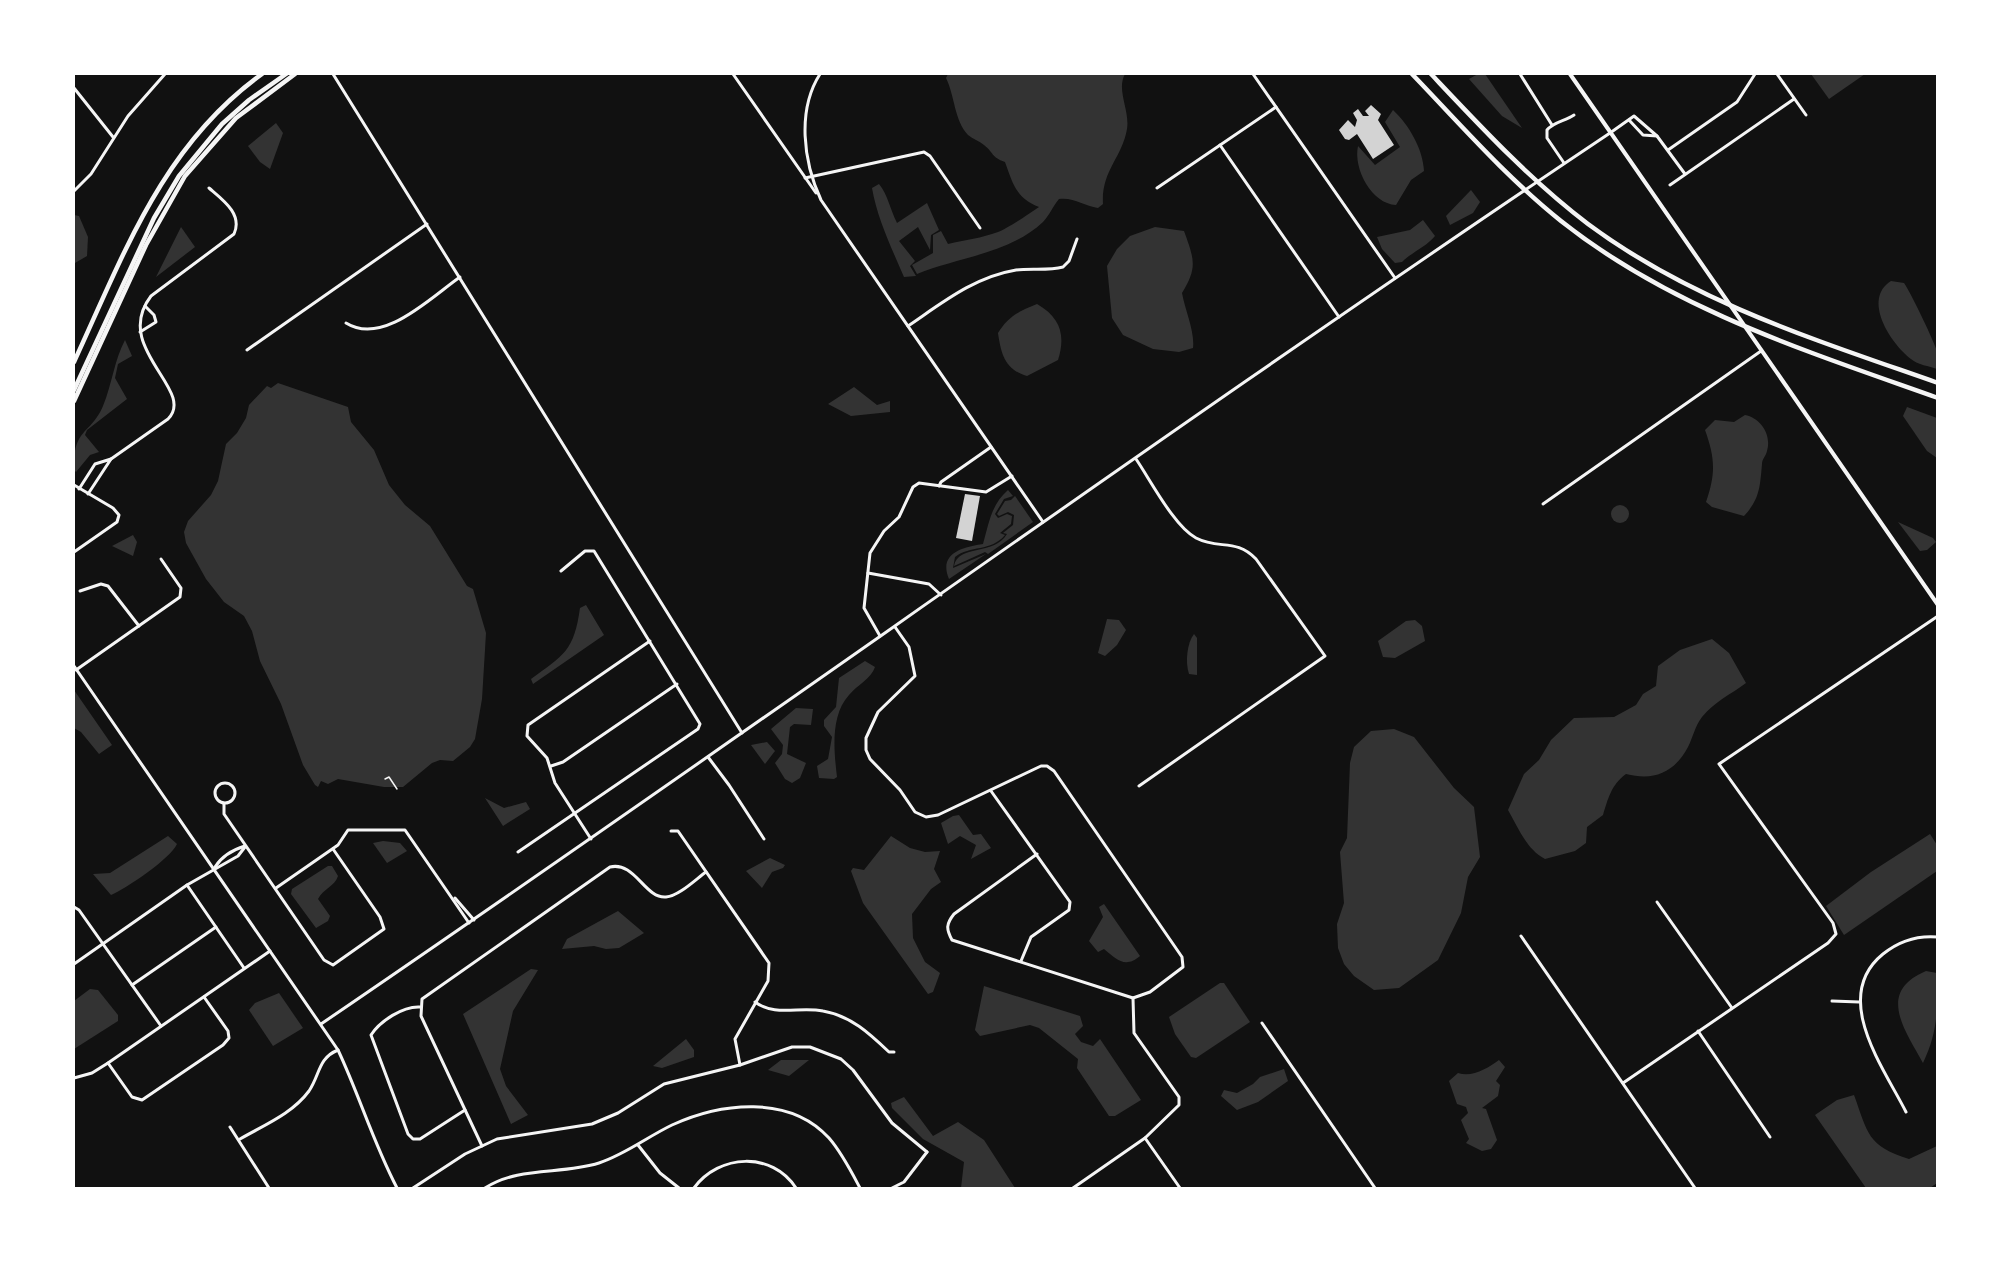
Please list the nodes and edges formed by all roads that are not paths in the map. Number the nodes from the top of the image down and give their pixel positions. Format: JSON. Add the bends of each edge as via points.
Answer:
{"nodes":[{"id":1,"x":165,"y":74,"type":"edge"},
{"id":2,"x":262,"y":74,"type":"edge"},
{"id":3,"x":286,"y":74,"type":"edge"},
{"id":4,"x":295,"y":74,"type":"edge"},
{"id":5,"x":333,"y":74,"type":"edge"},
{"id":6,"x":733,"y":74,"type":"edge"},
{"id":7,"x":820,"y":74,"type":"edge"},
{"id":8,"x":1253,"y":74,"type":"edge"},
{"id":9,"x":1412,"y":74,"type":"edge"},
{"id":10,"x":1431,"y":74,"type":"edge"},
{"id":11,"x":1520,"y":74,"type":"edge"},
{"id":12,"x":1570,"y":74,"type":"edge"},
{"id":13,"x":1755,"y":74,"type":"edge"},
{"id":14,"x":1777,"y":74,"type":"edge"},
{"id":15,"x":74,"y":88,"type":"edge"},
{"id":16,"x":1794,"y":99,"type":"junction"},
{"id":17,"x":1276,"y":107,"type":"junction"},
{"id":18,"x":1574,"y":115,"type":"dead end"},
{"id":19,"x":1806,"y":115,"type":"dead end"},
{"id":20,"x":1629,"y":120,"type":"junction"},
{"id":21,"x":1552,"y":125,"type":"junction"},
{"id":22,"x":1647,"y":128,"type":"junction"},
{"id":23,"x":1610,"y":133,"type":"junction"},
{"id":24,"x":1643,"y":135,"type":"junction"},
{"id":25,"x":1657,"y":136,"type":"junction"},
{"id":26,"x":113,"y":137,"type":"junction"},
{"id":27,"x":1220,"y":145,"type":"junction"},
{"id":28,"x":1668,"y":150,"type":"junction"},
{"id":29,"x":1564,"y":164,"type":"junction"},
{"id":30,"x":1685,"y":175,"type":"junction"},
{"id":31,"x":805,"y":178,"type":"junction"},
{"id":32,"x":813,"y":178,"type":"junction"},
{"id":33,"x":1670,"y":185,"type":"dead end"},
{"id":34,"x":209,"y":188,"type":"dead end"},
{"id":35,"x":1157,"y":188,"type":"dead end"},
{"id":36,"x":74,"y":191,"type":"edge"},
{"id":37,"x":821,"y":200,"type":"junction"},
{"id":38,"x":427,"y":224,"type":"junction"},
{"id":39,"x":980,"y":228,"type":"dead end"},
{"id":40,"x":1077,"y":239,"type":"dead end"},
{"id":41,"x":460,"y":277,"type":"junction"},
{"id":42,"x":1395,"y":278,"type":"junction"},
{"id":43,"x":145,"y":306,"type":"junction"},
{"id":44,"x":1339,"y":317,"type":"junction"},
{"id":45,"x":346,"y":323,"type":"dead end"},
{"id":46,"x":908,"y":326,"type":"junction"},
{"id":47,"x":140,"y":332,"type":"junction"},
{"id":48,"x":247,"y":350,"type":"dead end"},
{"id":49,"x":1761,"y":351,"type":"junction"},
{"id":50,"x":74,"y":362,"type":"edge"},
{"id":51,"x":1938,"y":383,"type":"edge"},
{"id":52,"x":74,"y":390,"type":"edge"},
{"id":53,"x":1938,"y":398,"type":"edge"},
{"id":54,"x":74,"y":401,"type":"edge"},
{"id":55,"x":991,"y":447,"type":"junction"},
{"id":56,"x":111,"y":459,"type":"junction"},
{"id":57,"x":1137,"y":459,"type":"junction"},
{"id":58,"x":90,"y":471,"type":"junction"},
{"id":59,"x":1012,"y":476,"type":"junction"},
{"id":60,"x":98,"y":477,"type":"junction"},
{"id":61,"x":74,"y":485,"type":"edge"},
{"id":62,"x":939,"y":486,"type":"junction"},
{"id":63,"x":79,"y":489,"type":"junction"},
{"id":64,"x":88,"y":494,"type":"junction"},
{"id":65,"x":1543,"y":504,"type":"dead end"},
{"id":66,"x":1043,"y":522,"type":"junction"},
{"id":67,"x":74,"y":552,"type":"edge"},
{"id":68,"x":162,"y":560,"type":"dead end"},
{"id":69,"x":561,"y":571,"type":"dead end"},
{"id":70,"x":868,"y":573,"type":"junction"},
{"id":71,"x":80,"y":591,"type":"dead end"},
{"id":72,"x":940,"y":595,"type":"junction"},
{"id":73,"x":1938,"y":605,"type":"edge"},
{"id":74,"x":1938,"y":616,"type":"edge"},
{"id":75,"x":139,"y":626,"type":"junction"},
{"id":76,"x":896,"y":627,"type":"junction"},
{"id":77,"x":881,"y":637,"type":"junction"},
{"id":78,"x":650,"y":641,"type":"junction"},
{"id":79,"x":74,"y":666,"type":"edge"},
{"id":80,"x":76,"y":670,"type":"junction"},
{"id":81,"x":677,"y":684,"type":"junction"},
{"id":82,"x":742,"y":733,"type":"junction"},
{"id":83,"x":708,"y":757,"type":"junction"},
{"id":84,"x":551,"y":766,"type":"junction"},
{"id":85,"x":1139,"y":786,"type":"dead end"},
{"id":86,"x":991,"y":790,"type":"junction"},
{"id":87,"x":224,"y":804,"type":"junction"},
{"id":88,"x":575,"y":814,"type":"junction"},
{"id":89,"x":671,"y":831,"type":"dead end"},
{"id":90,"x":591,"y":839,"type":"junction"},
{"id":91,"x":764,"y":839,"type":"dead end"},
{"id":92,"x":245,"y":846,"type":"junction"},
{"id":93,"x":333,"y":849,"type":"junction"},
{"id":94,"x":518,"y":852,"type":"dead end"},
{"id":95,"x":1037,"y":854,"type":"junction"},
{"id":96,"x":214,"y":869,"type":"junction"},
{"id":97,"x":706,"y":872,"type":"junction"},
{"id":98,"x":187,"y":885,"type":"junction"},
{"id":99,"x":275,"y":888,"type":"junction"},
{"id":100,"x":454,"y":897,"type":"junction"},
{"id":101,"x":1657,"y":902,"type":"dead end"},
{"id":102,"x":74,"y":907,"type":"edge"},
{"id":103,"x":474,"y":920,"type":"junction"},
{"id":104,"x":469,"y":923,"type":"junction"},
{"id":105,"x":216,"y":927,"type":"junction"},
{"id":106,"x":1521,"y":936,"type":"dead end"},
{"id":107,"x":1938,"y":937,"type":"edge"},
{"id":108,"x":103,"y":943,"type":"junction"},
{"id":109,"x":270,"y":951,"type":"junction"},
{"id":110,"x":1020,"y":961,"type":"junction"},
{"id":111,"x":74,"y":964,"type":"edge"},
{"id":112,"x":244,"y":969,"type":"junction"},
{"id":113,"x":132,"y":986,"type":"junction"},
{"id":114,"x":204,"y":997,"type":"junction"},
{"id":115,"x":1133,"y":998,"type":"junction"},
{"id":116,"x":1832,"y":1001,"type":"dead end"},
{"id":117,"x":755,"y":1002,"type":"junction"},
{"id":118,"x":1859,"y":1002,"type":"junction"},
{"id":119,"x":420,"y":1007,"type":"junction"},
{"id":120,"x":1732,"y":1008,"type":"junction"},
{"id":121,"x":1262,"y":1023,"type":"dead end"},
{"id":122,"x":321,"y":1024,"type":"junction"},
{"id":123,"x":161,"y":1027,"type":"junction"},
{"id":124,"x":1698,"y":1031,"type":"junction"},
{"id":125,"x":338,"y":1050,"type":"junction"},
{"id":126,"x":894,"y":1052,"type":"dead end"},
{"id":127,"x":108,"y":1063,"type":"junction"},
{"id":128,"x":740,"y":1065,"type":"junction"},
{"id":129,"x":74,"y":1078,"type":"edge"},
{"id":130,"x":1623,"y":1083,"type":"junction"},
{"id":131,"x":465,"y":1110,"type":"junction"},
{"id":132,"x":1906,"y":1112,"type":"dead end"},
{"id":133,"x":230,"y":1127,"type":"dead end"},
{"id":134,"x":1770,"y":1137,"type":"dead end"},
{"id":135,"x":1145,"y":1138,"type":"junction"},
{"id":136,"x":240,"y":1139,"type":"junction"},
{"id":137,"x":638,"y":1145,"type":"junction"},
{"id":138,"x":482,"y":1146,"type":"junction"},
{"id":139,"x":269,"y":1188,"type":"edge"},
{"id":140,"x":397,"y":1188,"type":"edge"},
{"id":141,"x":412,"y":1188,"type":"edge"},
{"id":142,"x":485,"y":1188,"type":"edge"},
{"id":143,"x":679,"y":1188,"type":"edge"},
{"id":144,"x":694,"y":1188,"type":"edge"},
{"id":145,"x":796,"y":1188,"type":"edge"},
{"id":146,"x":860,"y":1188,"type":"edge"},
{"id":147,"x":892,"y":1188,"type":"edge"},
{"id":148,"x":1073,"y":1188,"type":"edge"},
{"id":149,"x":1180,"y":1188,"type":"edge"},
{"id":150,"x":1375,"y":1188,"type":"edge"},
{"id":151,"x":1695,"y":1188,"type":"edge"}],
"edges":[{"from":1,"to":26,"type":"street"},
{"from":2,"to":50,"type":"highway","via":[[216,113],[170,168],[140,220]]},
{"from":3,"to":52,"type":"highway","via":[[222,124],[179,176],[154,218]]},
{"from":4,"to":54,"type":"highway","via":[[236,118],[185,176],[146,245]]},
{"from":5,"to":38,"type":"street"},
{"from":6,"to":31,"type":"street"},
{"from":7,"to":32,"type":"street","via":[[810,89],[806,113]]},
{"from":8,"to":17,"type":"street"},
{"from":9,"to":53,"type":"highway","via":[[1511,177],[1616,260],[1724,319]]},
{"from":10,"to":51,"type":"highway","via":[[1523,169],[1622,248],[1709,297]]},
{"from":11,"to":21,"type":"street"},
{"from":12,"to":23,"type":"main road"},
{"from":13,"to":28,"type":"street","via":[[1737,102]]},
{"from":14,"to":16,"type":"street"},
{"from":15,"to":26,"type":"street"},
{"from":16,"to":19,"type":"street"},
{"from":16,"to":30,"type":"street"},
{"from":17,"to":27,"type":"street"},
{"from":17,"to":42,"type":"street"},
{"from":18,"to":21,"type":"street"},
{"from":20,"to":22,"type":"street","via":[[1634,117]]},
{"from":20,"to":23,"type":"street"},
{"from":20,"to":24,"type":"street"},
{"from":21,"to":29,"type":"street","via":[[1547,138]]},
{"from":22,"to":24,"type":"street"},
{"from":22,"to":25,"type":"street"},
{"from":23,"to":29,"type":"street"},
{"from":23,"to":49,"type":"main road"},
{"from":24,"to":25,"type":"street"},
{"from":25,"to":28,"type":"street"},
{"from":26,"to":36,"type":"street","via":[[92,174]]},
{"from":27,"to":35,"type":"street"},
{"from":27,"to":44,"type":"street"},
{"from":28,"to":30,"type":"street"},
{"from":29,"to":42,"type":"street"},
{"from":30,"to":33,"type":"street"},
{"from":31,"to":32,"type":"street"},
{"from":31,"to":37,"type":"street"},
{"from":32,"to":37,"type":"street"},
{"from":32,"to":39,"type":"street","via":[[924,152]]},
{"from":34,"to":43,"type":"street","via":[[234,213],[234,234],[154,293]]},
{"from":37,"to":46,"type":"street"},
{"from":38,"to":41,"type":"street"},
{"from":38,"to":48,"type":"street"},
{"from":40,"to":46,"type":"street","via":[[1063,267],[1017,270],[983,279]]},
{"from":41,"to":45,"type":"street","via":[[388,326],[366,329]]},
{"from":41,"to":82,"type":"street"},
{"from":42,"to":44,"type":"street"},
{"from":43,"to":47,"type":"street"},
{"from":43,"to":47,"type":"street","via":[[156,322]]},
{"from":44,"to":57,"type":"street"},
{"from":46,"to":55,"type":"street"},
{"from":47,"to":56,"type":"street","via":[[143,347],[171,392],[175,407],[168,419]]},
{"from":49,"to":65,"type":"street"},
{"from":49,"to":73,"type":"main road"},
{"from":55,"to":59,"type":"street"},
{"from":55,"to":62,"type":"street"},
{"from":56,"to":58,"type":"street","via":[[97,462]]},
{"from":56,"to":60,"type":"street"},
{"from":57,"to":66,"type":"street"},
{"from":57,"to":85,"type":"street","via":[[1180,523],[1194,537],[1246,548],[1257,559],[1325,656]]},
{"from":58,"to":60,"type":"street"},
{"from":58,"to":63,"type":"street"},
{"from":59,"to":62,"type":"street","via":[[986,492]]},
{"from":59,"to":66,"type":"street"},
{"from":60,"to":64,"type":"street"},
{"from":61,"to":63,"type":"street"},
{"from":62,"to":70,"type":"street","via":[[919,483],[913,487],[898,519],[872,548]]},
{"from":63,"to":64,"type":"street"},
{"from":64,"to":67,"type":"street","via":[[113,508],[119,519]]},
{"from":66,"to":72,"type":"street"},
{"from":68,"to":75,"type":"street","via":[[182,593]]},
{"from":69,"to":78,"type":"street","via":[[585,551],[594,551]]},
{"from":70,"to":72,"type":"street","via":[[929,584]]},
{"from":70,"to":77,"type":"street","via":[[864,605]]},
{"from":71,"to":75,"type":"street","via":[[101,584],[108,586]]},
{"from":72,"to":76,"type":"street"},
{"from":74,"to":120,"type":"street","via":[[1719,764],[1836,928],[1828,943]]},
{"from":75,"to":80,"type":"street"},
{"from":76,"to":77,"type":"street"},
{"from":76,"to":86,"type":"street","via":[[909,647],[915,676],[878,712],[866,738],[870,759],[915,812],[926,817]]},
{"from":77,"to":82,"type":"street"},
{"from":78,"to":81,"type":"street"},
{"from":78,"to":84,"type":"street","via":[[528,725],[527,736]]},
{"from":79,"to":80,"type":"street"},
{"from":80,"to":96,"type":"street"},
{"from":81,"to":84,"type":"street"},
{"from":81,"to":88,"type":"street","via":[[699,719],[698,729]]},
{"from":82,"to":83,"type":"street"},
{"from":83,"to":90,"type":"street"},
{"from":83,"to":91,"type":"street"},
{"from":84,"to":88,"type":"street","via":[[555,783]]},
{"from":86,"to":95,"type":"street"},
{"from":86,"to":115,"type":"street","via":[[1041,766],[1054,771],[1182,957],[1183,967],[1178,972],[1150,992]]},
{"from":87,"to":87,"type":"street","via":[[235,797],[235,790],[228,783],[215,791],[216,798]]},
{"from":87,"to":92,"type":"street","via":[[224,814]]},
{"from":88,"to":90,"type":"street"},
{"from":88,"to":94,"type":"street"},
{"from":89,"to":97,"type":"street","via":[[678,831]]},
{"from":90,"to":103,"type":"street"},
{"from":92,"to":96,"type":"street","via":[[238,856]]},
{"from":92,"to":96,"type":"street","via":[[219,860]]},
{"from":92,"to":99,"type":"street"},
{"from":93,"to":99,"type":"street"},
{"from":93,"to":99,"type":"street","via":[[380,917],[384,929],[338,964],[324,960]]},
{"from":93,"to":100,"type":"street","via":[[351,828],[405,830]]},
{"from":95,"to":110,"type":"street","via":[[1070,902],[1069,910],[1031,937]]},
{"from":95,"to":110,"type":"street","via":[[948,922],[952,940]]},
{"from":96,"to":98,"type":"street"},
{"from":96,"to":109,"type":"street"},
{"from":97,"to":117,"type":"street","via":[[769,963],[768,981]]},
{"from":97,"to":119,"type":"street","via":[[664,898],[624,867],[610,867],[428,993]]},
{"from":98,"to":105,"type":"street"},
{"from":98,"to":108,"type":"street"},
{"from":100,"to":103,"type":"street"},
{"from":100,"to":104,"type":"street"},
{"from":101,"to":120,"type":"street"},
{"from":102,"to":108,"type":"street"},
{"from":103,"to":104,"type":"street"},
{"from":104,"to":122,"type":"street"},
{"from":105,"to":112,"type":"street"},
{"from":105,"to":113,"type":"street"},
{"from":106,"to":130,"type":"street"},
{"from":107,"to":118,"type":"street","via":[[1909,938],[1878,958],[1865,979]]},
{"from":108,"to":111,"type":"street"},
{"from":108,"to":113,"type":"street"},
{"from":109,"to":112,"type":"street"},
{"from":109,"to":122,"type":"street"},
{"from":110,"to":115,"type":"street"},
{"from":112,"to":114,"type":"street"},
{"from":113,"to":123,"type":"street"},
{"from":114,"to":123,"type":"street"},
{"from":114,"to":127,"type":"street","via":[[228,1031],[229,1038],[223,1045],[142,1100],[132,1097]]},
{"from":115,"to":135,"type":"street","via":[[1134,1033],[1179,1097],[1179,1105]]},
{"from":116,"to":118,"type":"street"},
{"from":117,"to":126,"type":"street","via":[[771,1011],[809,1009],[838,1015]]},
{"from":117,"to":128,"type":"street","via":[[735,1039]]},
{"from":118,"to":132,"type":"street","via":[[1868,1037]]},
{"from":119,"to":131,"type":"street"},
{"from":119,"to":131,"type":"street","via":[[403,1009],[371,1035],[408,1134],[420,1139]]},
{"from":120,"to":124,"type":"street"},
{"from":121,"to":150,"type":"street"},
{"from":122,"to":125,"type":"street"},
{"from":123,"to":127,"type":"street"},
{"from":124,"to":130,"type":"street"},
{"from":124,"to":134,"type":"street"},
{"from":125,"to":136,"type":"street","via":[[322,1060],[311,1088],[298,1105]]},
{"from":125,"to":140,"type":"street","via":[[375,1146]]},
{"from":127,"to":129,"type":"street"},
{"from":128,"to":138,"type":"street","via":[[664,1084],[618,1113],[592,1124],[497,1139]]},
{"from":128,"to":147,"type":"street","via":[[792,1047],[826,1051],[853,1070],[892,1123],[927,1152],[904,1182]]},
{"from":130,"to":151,"type":"street"},
{"from":131,"to":138,"type":"street"},
{"from":133,"to":136,"type":"street"},
{"from":135,"to":148,"type":"street"},
{"from":135,"to":149,"type":"street"},
{"from":136,"to":139,"type":"street"},
{"from":137,"to":142,"type":"street","via":[[598,1163],[500,1179]]},
{"from":137,"to":143,"type":"street","via":[[660,1173]]},
{"from":137,"to":146,"type":"street","via":[[698,1114],[729,1107],[760,1107],[804,1120],[828,1137]]},
{"from":138,"to":141,"type":"street"},
{"from":144,"to":145,"type":"street","via":[[711,1171],[740,1160],[774,1168]]}]}
